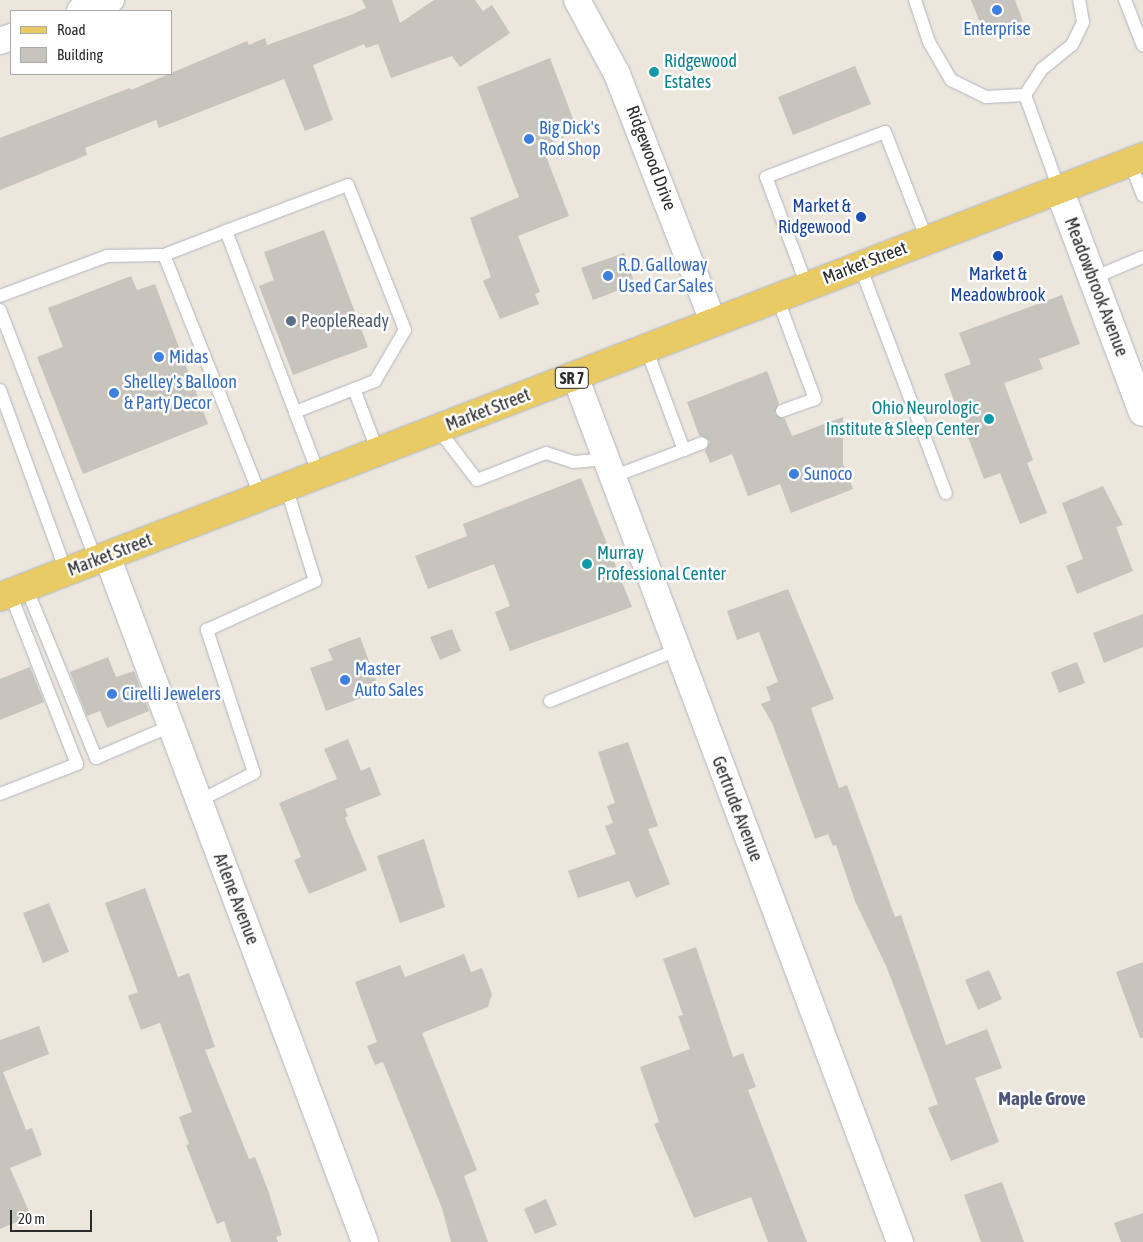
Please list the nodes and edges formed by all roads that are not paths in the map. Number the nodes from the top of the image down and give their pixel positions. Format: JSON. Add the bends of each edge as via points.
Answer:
{"nodes":[{"id":1,"x":110,"y":0,"type":"edge"},
{"id":2,"x":577,"y":0,"type":"edge"},
{"id":3,"x":915,"y":0,"type":"edge"},
{"id":4,"x":1079,"y":0,"type":"edge"},
{"id":5,"x":1125,"y":0,"type":"edge"},
{"id":6,"x":83,"y":10,"type":"edge"},
{"id":7,"x":1143,"y":46,"type":"edge"},
{"id":8,"x":1025,"y":95,"type":"junction"},
{"id":9,"x":1137,"y":159,"type":"edge"},
{"id":10,"x":1059,"y":189,"type":"junction"},
{"id":11,"x":1143,"y":196,"type":"edge"},
{"id":12,"x":226,"y":231,"type":"junction"},
{"id":13,"x":927,"y":240,"type":"junction"},
{"id":14,"x":164,"y":255,"type":"junction"},
{"id":15,"x":1143,"y":257,"type":"edge"},
{"id":16,"x":860,"y":266,"type":"junction"},
{"id":17,"x":1092,"y":278,"type":"junction"},
{"id":18,"x":807,"y":286,"type":"junction"},
{"id":19,"x":0,"y":296,"type":"edge"},
{"id":20,"x":777,"y":297,"type":"junction"},
{"id":21,"x":0,"y":310,"type":"edge"},
{"id":22,"x":713,"y":322,"type":"junction"},
{"id":23,"x":646,"y":348,"type":"junction"},
{"id":24,"x":575,"y":376,"type":"junction"},
{"id":25,"x":354,"y":389,"type":"junction"},
{"id":26,"x":0,"y":390,"type":"edge"},
{"id":27,"x":1142,"y":408,"type":"edge"},
{"id":28,"x":782,"y":411,"type":"dead end"},
{"id":29,"x":295,"y":412,"type":"junction"},
{"id":30,"x":438,"y":429,"type":"junction"},
{"id":31,"x":702,"y":443,"type":"dead end"},
{"id":32,"x":684,"y":450,"type":"junction"},
{"id":33,"x":378,"y":452,"type":"junction"},
{"id":34,"x":609,"y":468,"type":"junction"},
{"id":35,"x":319,"y":475,"type":"junction"},
{"id":36,"x":273,"y":492,"type":"junction"},
{"id":37,"x":946,"y":493,"type":"dead end"},
{"id":38,"x":102,"y":558,"type":"junction"},
{"id":39,"x":66,"y":572,"type":"junction"},
{"id":40,"x":12,"y":592,"type":"edge"},
{"id":41,"x":677,"y":650,"type":"junction"},
{"id":42,"x":550,"y":701,"type":"dead end"},
{"id":43,"x":171,"y":726,"type":"junction"},
{"id":44,"x":0,"y":794,"type":"edge"},
{"id":45,"x":199,"y":801,"type":"junction"},
{"id":46,"x":365,"y":1242,"type":"edge"},
{"id":47,"x":900,"y":1242,"type":"edge"}],
"edges":[{"from":1,"to":6,"type":"street"},
{"from":2,"to":22,"type":"street","name":"Ridgewood Drive","via":[[617,74]]},
{"from":3,"to":8,"type":"lane","via":[[929,42],[952,80],[986,98]]},
{"from":4,"to":8,"type":"lane","via":[[1084,22],[1072,45],[1042,69]]},
{"from":5,"to":7,"type":"lane"},
{"from":8,"to":10,"type":"lane"},
{"from":9,"to":10,"type":"main road","name":"Market Street","number":"SR 7"},
{"from":9,"to":11,"type":"lane"},
{"from":10,"to":13,"type":"main road","name":"Market Street","number":"SR 7"},
{"from":10,"to":17,"type":"street","name":"Meadowbrook Avenue"},
{"from":12,"to":14,"type":"lane"},
{"from":12,"to":25,"type":"lane","via":[[348,185],[405,330],[376,381]]},
{"from":12,"to":29,"type":"lane"},
{"from":13,"to":16,"type":"main road","name":"Market Street","number":"SR 7"},
{"from":13,"to":18,"type":"lane","via":[[885,132],[766,176]]},
{"from":14,"to":19,"type":"lane","via":[[107,256]]},
{"from":14,"to":36,"type":"lane"},
{"from":15,"to":17,"type":"lane"},
{"from":16,"to":18,"type":"main road","name":"Market Street","number":"SR 7"},
{"from":16,"to":37,"type":"lane"},
{"from":17,"to":27,"type":"street","name":"Meadowbrook Avenue"},
{"from":18,"to":20,"type":"main road","name":"Market Street","number":"SR 7"},
{"from":20,"to":22,"type":"main road","name":"Market Street","number":"SR 7"},
{"from":20,"to":28,"type":"lane","via":[[815,399]]},
{"from":21,"to":38,"type":"lane"},
{"from":22,"to":23,"type":"main road","name":"Market Street","number":"SR 7"},
{"from":23,"to":24,"type":"main road","name":"Market Street","number":"SR 7"},
{"from":23,"to":32,"type":"lane"},
{"from":24,"to":30,"type":"main road","name":"Market Street","number":"SR 7"},
{"from":24,"to":34,"type":"street","name":"Gertrude Avenue"},
{"from":25,"to":29,"type":"lane"},
{"from":25,"to":33,"type":"lane"},
{"from":26,"to":39,"type":"lane"},
{"from":29,"to":35,"type":"lane"},
{"from":30,"to":33,"type":"main road","name":"Market Street","number":"SR 7"},
{"from":30,"to":34,"type":"lane","via":[[477,480],[546,453],[573,462]]},
{"from":31,"to":32,"type":"lane"},
{"from":32,"to":34,"type":"lane"},
{"from":33,"to":35,"type":"main road","name":"Market Street","number":"SR 7"},
{"from":34,"to":41,"type":"street","name":"Gertrude Avenue"},
{"from":35,"to":36,"type":"main road","name":"Market Street","number":"SR 7"},
{"from":36,"to":38,"type":"main road","name":"Market Street","number":"SR 7"},
{"from":36,"to":45,"type":"lane","via":[[315,580],[207,630],[254,772]]},
{"from":38,"to":39,"type":"main road","name":"Market Street","number":"SR 7"},
{"from":38,"to":43,"type":"street","name":"Arlene Avenue"},
{"from":39,"to":40,"type":"main road","name":"Market Street","number":"SR 7"},
{"from":40,"to":43,"type":"lane","via":[[96,758]]},
{"from":40,"to":44,"type":"lane","via":[[77,764]]},
{"from":41,"to":42,"type":"lane"},
{"from":41,"to":47,"type":"street","name":"Gertrude Avenue"},
{"from":43,"to":45,"type":"street","name":"Arlene Avenue"},
{"from":45,"to":46,"type":"street","name":"Arlene Avenue"}]}
